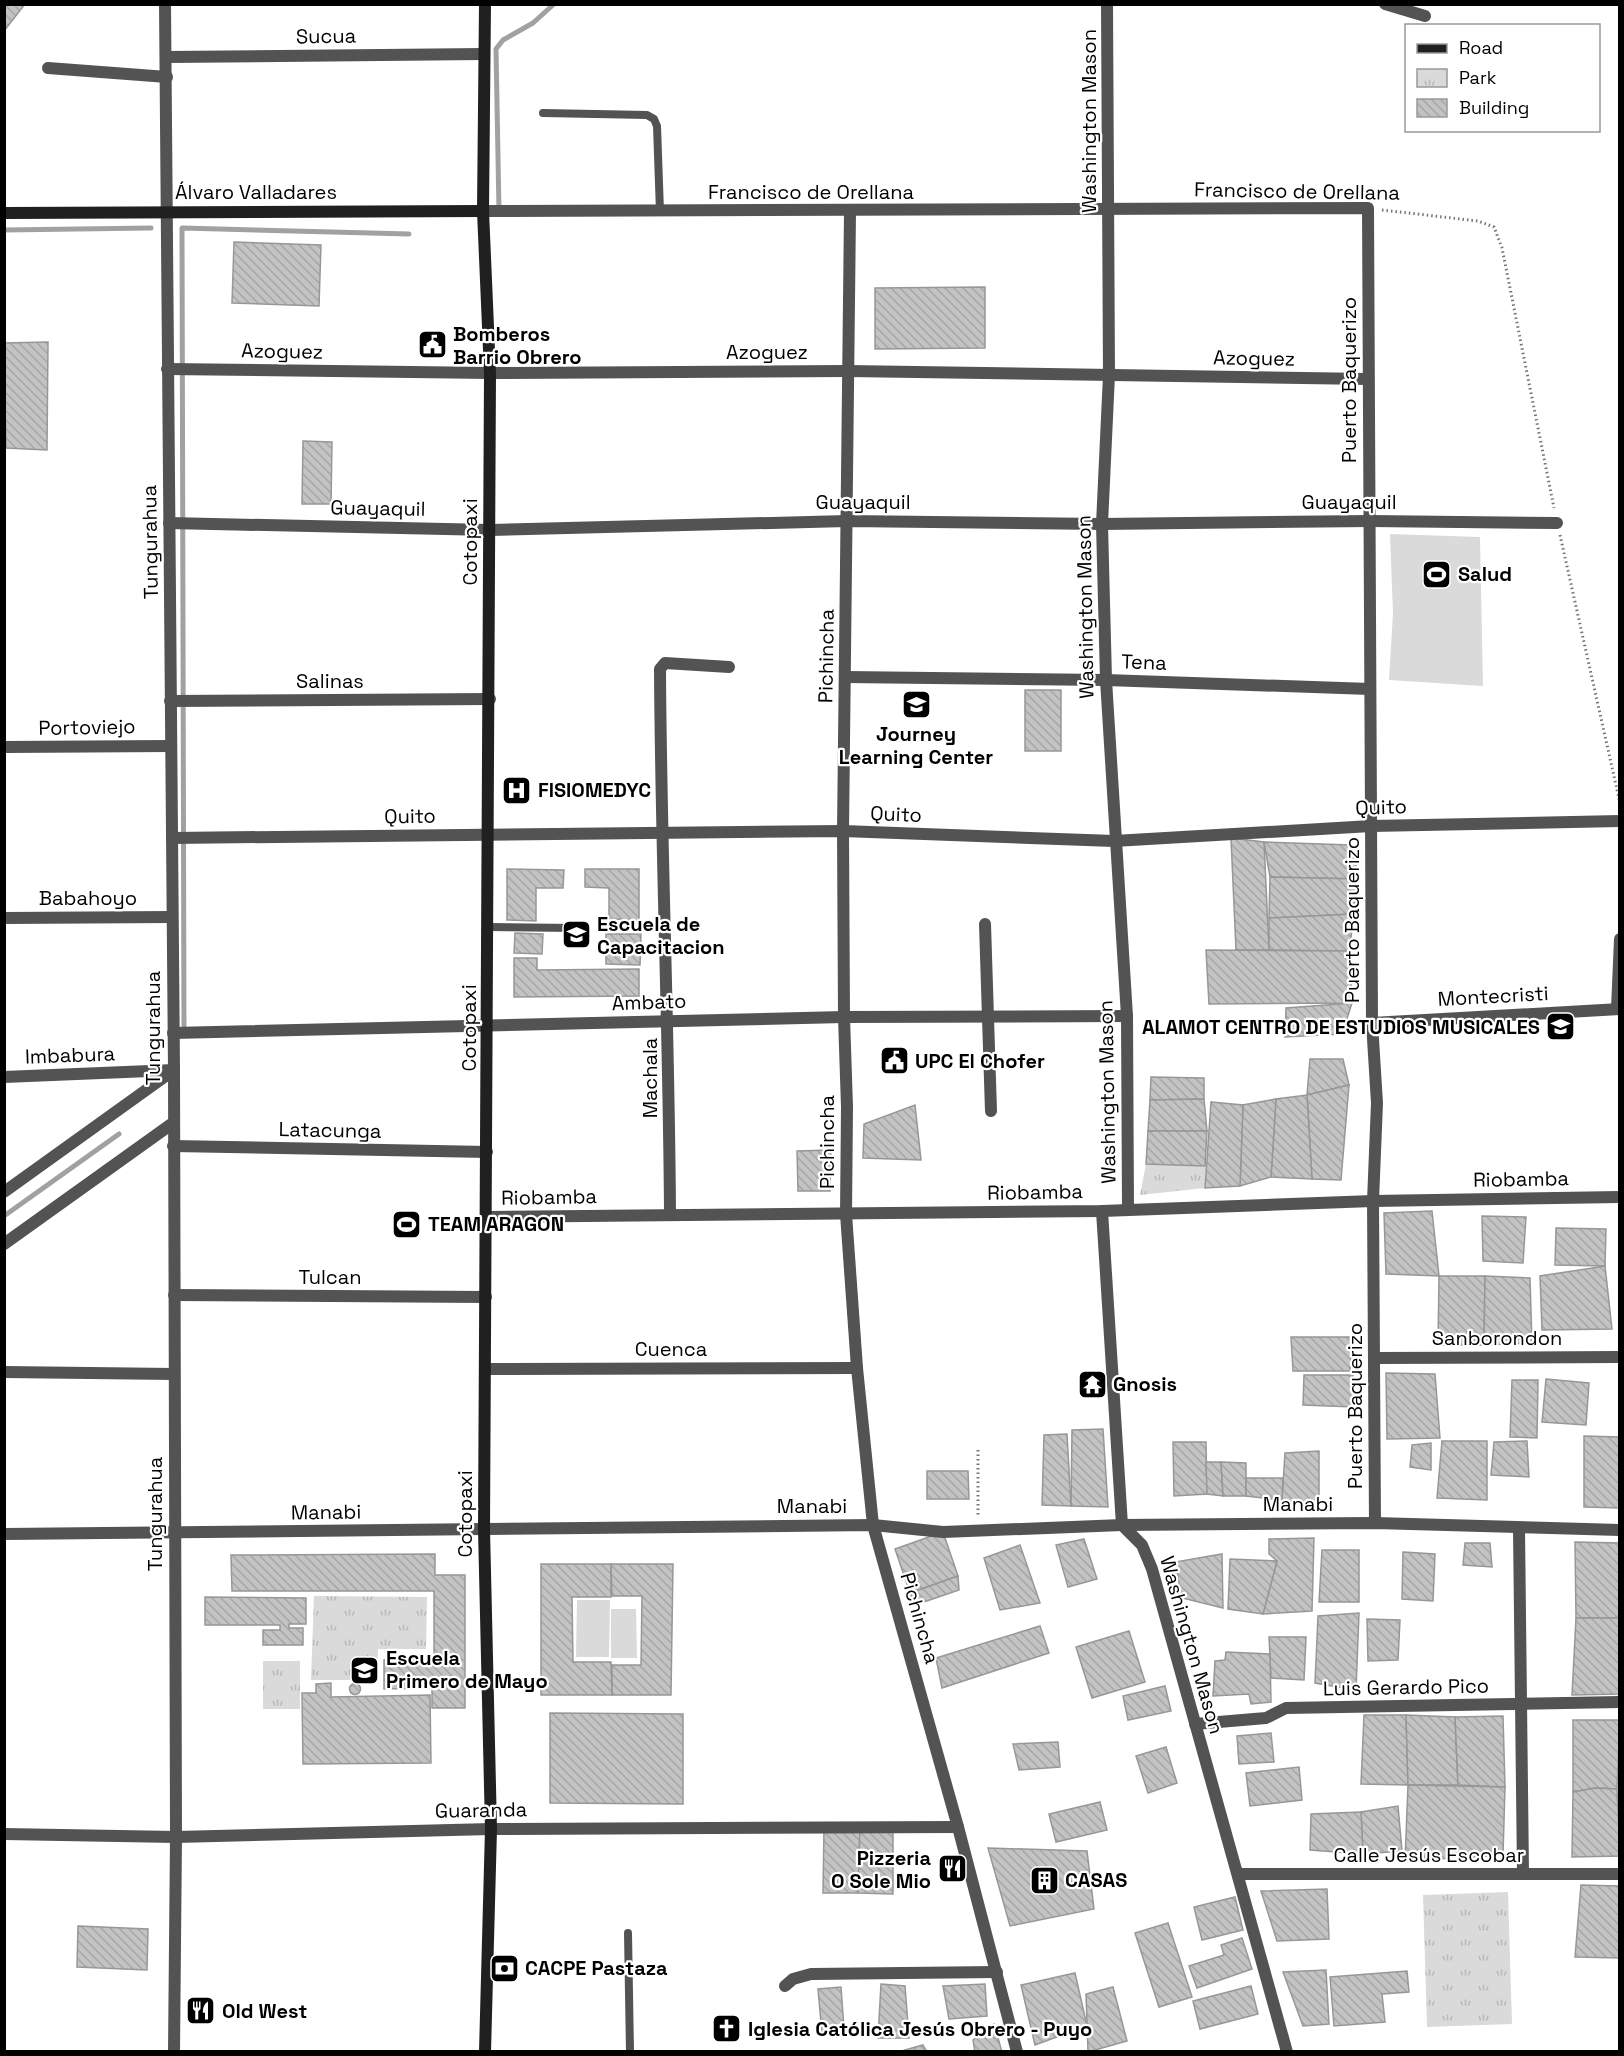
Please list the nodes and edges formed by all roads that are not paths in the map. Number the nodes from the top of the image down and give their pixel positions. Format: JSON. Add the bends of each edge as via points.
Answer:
{"nodes":[{"id":1,"x":165,"y":4,"type":"edge"},
{"id":2,"x":485,"y":4,"type":"edge"},
{"id":3,"x":1107,"y":4,"type":"edge"},
{"id":4,"x":1385,"y":4,"type":"edge"},
{"id":5,"x":1425,"y":16,"type":"dead end"},
{"id":6,"x":484,"y":54,"type":"junction"},
{"id":7,"x":167,"y":57,"type":"junction"},
{"id":8,"x":48,"y":68,"type":"dead end"},
{"id":9,"x":167,"y":77,"type":"junction"},
{"id":10,"x":543,"y":113,"type":"dead end"},
{"id":11,"x":1368,"y":208,"type":"joint"},
{"id":12,"x":1109,"y":209,"type":"junction"},
{"id":13,"x":486,"y":211,"type":"junction"},
{"id":14,"x":508,"y":211,"type":"joint"},
{"id":15,"x":166,"y":212,"type":"junction"},
{"id":16,"x":660,"y":212,"type":"junction"},
{"id":17,"x":850,"y":212,"type":"junction"},
{"id":18,"x":4,"y":213,"type":"edge"},
{"id":19,"x":168,"y":369,"type":"junction"},
{"id":20,"x":848,"y":371,"type":"junction"},
{"id":21,"x":490,"y":373,"type":"junction"},
{"id":22,"x":1109,"y":375,"type":"junction"},
{"id":23,"x":1368,"y":379,"type":"junction"},
{"id":24,"x":847,"y":521,"type":"junction"},
{"id":25,"x":1370,"y":521,"type":"junction"},
{"id":26,"x":170,"y":523,"type":"junction"},
{"id":27,"x":1557,"y":523,"type":"road end"},
{"id":28,"x":1102,"y":524,"type":"junction"},
{"id":29,"x":490,"y":530,"type":"junction"},
{"id":30,"x":729,"y":667,"type":"dead end"},
{"id":31,"x":845,"y":677,"type":"junction"},
{"id":32,"x":1106,"y":680,"type":"junction"},
{"id":33,"x":1370,"y":689,"type":"junction"},
{"id":34,"x":490,"y":699,"type":"junction"},
{"id":35,"x":171,"y":701,"type":"junction"},
{"id":36,"x":171,"y":746,"type":"junction"},
{"id":37,"x":4,"y":747,"type":"edge"},
{"id":38,"x":1620,"y":821,"type":"edge"},
{"id":39,"x":1371,"y":826,"type":"junction"},
{"id":40,"x":843,"y":831,"type":"junction"},
{"id":41,"x":660,"y":833,"type":"junction"},
{"id":42,"x":489,"y":835,"type":"junction"},
{"id":43,"x":172,"y":838,"type":"junction"},
{"id":44,"x":1114,"y":841,"type":"junction"},
{"id":45,"x":172,"y":917,"type":"junction"},
{"id":46,"x":4,"y":918,"type":"edge"},
{"id":47,"x":985,"y":924,"type":"dead end"},
{"id":48,"x":489,"y":927,"type":"junction"},
{"id":49,"x":575,"y":928,"type":"dead end"},
{"id":50,"x":1620,"y":939,"type":"edge"},
{"id":51,"x":1618,"y":1009,"type":"edge"},
{"id":52,"x":1127,"y":1016,"type":"junction"},
{"id":53,"x":844,"y":1017,"type":"junction"},
{"id":54,"x":988,"y":1017,"type":"junction"},
{"id":55,"x":669,"y":1021,"type":"junction"},
{"id":56,"x":1372,"y":1023,"type":"junction"},
{"id":57,"x":489,"y":1026,"type":"junction"},
{"id":58,"x":174,"y":1033,"type":"junction"},
{"id":59,"x":174,"y":1070,"type":"junction"},
{"id":60,"x":4,"y":1077,"type":"edge"},
{"id":61,"x":991,"y":1111,"type":"dead end"},
{"id":62,"x":173,"y":1123,"type":"junction"},
{"id":63,"x":173,"y":1146,"type":"junction"},
{"id":64,"x":488,"y":1152,"type":"junction"},
{"id":65,"x":4,"y":1192,"type":"edge"},
{"id":66,"x":1620,"y":1197,"type":"edge"},
{"id":67,"x":1373,"y":1201,"type":"junction"},
{"id":68,"x":1128,"y":1208,"type":"junction"},
{"id":69,"x":1102,"y":1210,"type":"junction"},
{"id":70,"x":670,"y":1214,"type":"junction"},
{"id":71,"x":846,"y":1214,"type":"junction"},
{"id":72,"x":487,"y":1217,"type":"junction"},
{"id":73,"x":4,"y":1244,"type":"edge"},
{"id":74,"x":174,"y":1295,"type":"junction"},
{"id":75,"x":486,"y":1297,"type":"junction"},
{"id":76,"x":1620,"y":1357,"type":"edge"},
{"id":77,"x":1375,"y":1358,"type":"junction"},
{"id":78,"x":857,"y":1368,"type":"junction"},
{"id":79,"x":485,"y":1369,"type":"junction"},
{"id":80,"x":4,"y":1372,"type":"edge"},
{"id":81,"x":174,"y":1374,"type":"junction"},
{"id":82,"x":1375,"y":1523,"type":"junction"},
{"id":83,"x":873,"y":1525,"type":"junction"},
{"id":84,"x":1122,"y":1525,"type":"junction"},
{"id":85,"x":484,"y":1529,"type":"junction"},
{"id":86,"x":1519,"y":1529,"type":"junction"},
{"id":87,"x":1620,"y":1530,"type":"edge"},
{"id":88,"x":4,"y":1534,"type":"edge"},
{"id":89,"x":175,"y":1534,"type":"junction"},
{"id":90,"x":1620,"y":1702,"type":"edge"},
{"id":91,"x":1522,"y":1705,"type":"junction"},
{"id":92,"x":1195,"y":1724,"type":"junction"},
{"id":93,"x":958,"y":1827,"type":"junction"},
{"id":94,"x":491,"y":1829,"type":"junction"},
{"id":95,"x":4,"y":1834,"type":"edge"},
{"id":96,"x":176,"y":1837,"type":"junction"},
{"id":97,"x":1238,"y":1874,"type":"junction"},
{"id":98,"x":1620,"y":1874,"type":"edge"},
{"id":99,"x":1523,"y":1875,"type":"junction"},
{"id":100,"x":628,"y":1933,"type":"dead end"},
{"id":101,"x":997,"y":1972,"type":"junction"},
{"id":102,"x":785,"y":1986,"type":"dead end"},
{"id":103,"x":174,"y":2052,"type":"edge"},
{"id":104,"x":485,"y":2052,"type":"edge"},
{"id":105,"x":630,"y":2052,"type":"edge"},
{"id":106,"x":1017,"y":2052,"type":"edge"},
{"id":107,"x":1287,"y":2052,"type":"edge"}],
"edges":[{"from":1,"to":7,"type":"street","name":"Tungurahua"},
{"from":2,"to":6,"type":"street","name":"Cotopaxi"},
{"from":3,"to":12,"type":"street","name":"Washington Mason"},
{"from":4,"to":5,"type":"street"},
{"from":6,"to":7,"type":"street","name":"Sucua"},
{"from":6,"to":13,"type":"street","name":"Cotopaxi"},
{"from":7,"to":9,"type":"street","name":"Tungurahua"},
{"from":8,"to":9,"type":"street"},
{"from":9,"to":15,"type":"street","name":"Tungurahua"},
{"from":10,"to":16,"type":"lane","via":[[647,115],[654,119]]},
{"from":11,"to":12,"type":"street","name":"Francisco de Orellana"},
{"from":11,"to":23,"type":"street","name":"Puerto Baquerizo"},
{"from":12,"to":17,"type":"street","name":"Francisco de Orellana"},
{"from":12,"to":22,"type":"street","name":"Washington Mason"},
{"from":13,"to":14,"type":"street","name":"Álvaro Valladares"},
{"from":13,"to":15,"type":"street","name":"Álvaro Valladares"},
{"from":13,"to":21,"type":"street","name":"Cotopaxi"},
{"from":14,"to":16,"type":"street","name":"Francisco de Orellana"},
{"from":15,"to":18,"type":"street","name":"Álvaro Valladares"},
{"from":15,"to":19,"type":"street","name":"Tungurahua"},
{"from":16,"to":17,"type":"street","name":"Francisco de Orellana"},
{"from":17,"to":20,"type":"street","name":"Pichincha"},
{"from":19,"to":21,"type":"street","name":"Azoguez"},
{"from":19,"to":26,"type":"street","name":"Tungurahua"},
{"from":20,"to":21,"type":"street","name":"Azoguez"},
{"from":20,"to":22,"type":"street","name":"Azoguez"},
{"from":20,"to":24,"type":"street","name":"Pichincha"},
{"from":21,"to":29,"type":"street","name":"Cotopaxi"},
{"from":22,"to":23,"type":"street","name":"Azoguez"},
{"from":22,"to":28,"type":"street","name":"Washington Mason"},
{"from":23,"to":25,"type":"street","name":"Puerto Baquerizo"},
{"from":24,"to":28,"type":"street","name":"Guayaquil"},
{"from":24,"to":29,"type":"street","name":"Guayaquil"},
{"from":24,"to":31,"type":"street","name":"Pichincha"},
{"from":25,"to":27,"type":"street","name":"Guayaquil"},
{"from":25,"to":28,"type":"street","name":"Guayaquil"},
{"from":25,"to":33,"type":"street","name":"Puerto Baquerizo"},
{"from":26,"to":29,"type":"street","name":"Guayaquil"},
{"from":26,"to":35,"type":"street","name":"Tungurahua"},
{"from":28,"to":32,"type":"street","name":"Washington Mason"},
{"from":29,"to":34,"type":"street","name":"Cotopaxi"},
{"from":30,"to":41,"type":"street","name":"Machala","via":[[665,663],[660,669]]},
{"from":31,"to":32,"type":"street","name":"Tena"},
{"from":31,"to":40,"type":"street","name":"Pichincha"},
{"from":32,"to":33,"type":"street","name":"Tena"},
{"from":32,"to":44,"type":"street","name":"Washington Mason"},
{"from":33,"to":39,"type":"street","name":"Puerto Baquerizo"},
{"from":34,"to":35,"type":"street","name":"Salinas"},
{"from":34,"to":42,"type":"street","name":"Cotopaxi"},
{"from":35,"to":36,"type":"street","name":"Tungurahua"},
{"from":36,"to":37,"type":"street","name":"Portoviejo"},
{"from":36,"to":43,"type":"street","name":"Tungurahua"},
{"from":38,"to":39,"type":"street","name":"Quito"},
{"from":39,"to":44,"type":"street","name":"Quito"},
{"from":39,"to":56,"type":"street","name":"Puerto Baquerizo"},
{"from":40,"to":41,"type":"street","name":"Quito"},
{"from":40,"to":44,"type":"street","name":"Quito"},
{"from":40,"to":53,"type":"street","name":"Pichincha"},
{"from":41,"to":42,"type":"street","name":"Quito"},
{"from":41,"to":55,"type":"street","name":"Machala"},
{"from":42,"to":43,"type":"street","name":"Quito"},
{"from":42,"to":48,"type":"street","name":"Cotopaxi"},
{"from":43,"to":45,"type":"street","name":"Tungurahua"},
{"from":44,"to":52,"type":"street","name":"Washington Mason"},
{"from":45,"to":46,"type":"street","name":"Babahoyo"},
{"from":45,"to":58,"type":"street","name":"Tungurahua"},
{"from":47,"to":54,"type":"street"},
{"from":48,"to":49,"type":"lane"},
{"from":48,"to":57,"type":"street","name":"Cotopaxi"},
{"from":50,"to":51,"type":"street"},
{"from":51,"to":56,"type":"street","name":"Montecristi"},
{"from":52,"to":54,"type":"street","name":"Ambato"},
{"from":52,"to":68,"type":"street","name":"Washington Mason"},
{"from":53,"to":54,"type":"street","name":"Ambato"},
{"from":53,"to":55,"type":"street","name":"Ambato"},
{"from":53,"to":71,"type":"street","name":"Pichincha"},
{"from":54,"to":61,"type":"street"},
{"from":55,"to":57,"type":"street","name":"Ambato"},
{"from":55,"to":70,"type":"street","name":"Machala"},
{"from":56,"to":67,"type":"street","name":"Puerto Baquerizo","via":[[1377,1103]]},
{"from":57,"to":58,"type":"street","name":"Ambato"},
{"from":57,"to":64,"type":"street","name":"Cotopaxi"},
{"from":58,"to":59,"type":"street","name":"Tungurahua"},
{"from":59,"to":60,"type":"street","name":"Imbabura"},
{"from":59,"to":62,"type":"street","name":"Tungurahua"},
{"from":59,"to":65,"type":"street"},
{"from":62,"to":63,"type":"street","name":"Tungurahua"},
{"from":62,"to":73,"type":"street"},
{"from":63,"to":64,"type":"street","name":"Latacunga"},
{"from":63,"to":74,"type":"street","name":"Tungurahua"},
{"from":64,"to":72,"type":"street","name":"Cotopaxi"},
{"from":66,"to":67,"type":"street","name":"Riobamba"},
{"from":67,"to":68,"type":"street","name":"Riobamba"},
{"from":67,"to":77,"type":"street","name":"Puerto Baquerizo"},
{"from":68,"to":69,"type":"street","name":"Riobamba"},
{"from":69,"to":71,"type":"street","name":"Riobamba"},
{"from":69,"to":84,"type":"street","name":"Washington Mason"},
{"from":70,"to":71,"type":"street","name":"Riobamba"},
{"from":70,"to":72,"type":"street","name":"Riobamba"},
{"from":71,"to":78,"type":"street","name":"Pichincha"},
{"from":72,"to":75,"type":"street","name":"Cotopaxi"},
{"from":74,"to":75,"type":"street","name":"Tulcan"},
{"from":74,"to":81,"type":"street","name":"Tungurahua"},
{"from":75,"to":79,"type":"street","name":"Cotopaxi"},
{"from":76,"to":77,"type":"street","name":"Sanborondon"},
{"from":77,"to":82,"type":"street","name":"Puerto Baquerizo"},
{"from":78,"to":79,"type":"street","name":"Cuenca"},
{"from":78,"to":83,"type":"street","name":"Pichincha"},
{"from":79,"to":85,"type":"street","name":"Cotopaxi"},
{"from":80,"to":81,"type":"street"},
{"from":81,"to":89,"type":"street","name":"Tungurahua"},
{"from":82,"to":84,"type":"street","name":"Manabi"},
{"from":82,"to":86,"type":"street","name":"Manabi"},
{"from":83,"to":84,"type":"street","name":"Manabi","via":[[943,1532]]},
{"from":83,"to":85,"type":"street","name":"Manabi"},
{"from":83,"to":93,"type":"street","name":"Pichincha"},
{"from":84,"to":92,"type":"street","name":"Washington Mason","via":[[1142,1545],[1152,1569]]},
{"from":85,"to":89,"type":"street","name":"Manabi"},
{"from":85,"to":94,"type":"street","name":"Cotopaxi"},
{"from":86,"to":87,"type":"street","name":"Manabi"},
{"from":86,"to":91,"type":"street"},
{"from":88,"to":89,"type":"street","name":"Manabi"},
{"from":89,"to":96,"type":"street","name":"Tungurahua"},
{"from":90,"to":91,"type":"street","name":"Luis Gerardo Pico"},
{"from":91,"to":92,"type":"street","name":"Luis Gerardo Pico","via":[[1286,1708],[1266,1718]]},
{"from":91,"to":99,"type":"street"},
{"from":92,"to":97,"type":"street","name":"Washington Mason"},
{"from":93,"to":94,"type":"street","name":"Guaranda"},
{"from":93,"to":101,"type":"street","name":"Pichincha"},
{"from":94,"to":96,"type":"street","name":"Guaranda"},
{"from":94,"to":104,"type":"street","name":"Cotopaxi"},
{"from":95,"to":96,"type":"street","name":"Guaranda"},
{"from":96,"to":103,"type":"street","name":"Tungurahua"},
{"from":97,"to":99,"type":"street","name":"Calle Jesús Escobar"},
{"from":97,"to":107,"type":"street","name":"Washington Mason"},
{"from":98,"to":99,"type":"street","name":"Calle Jesús Escobar"},
{"from":100,"to":105,"type":"lane"},
{"from":101,"to":102,"type":"street","via":[[811,1974],[793,1978]]},
{"from":101,"to":106,"type":"street","name":"Pichincha"}]}
